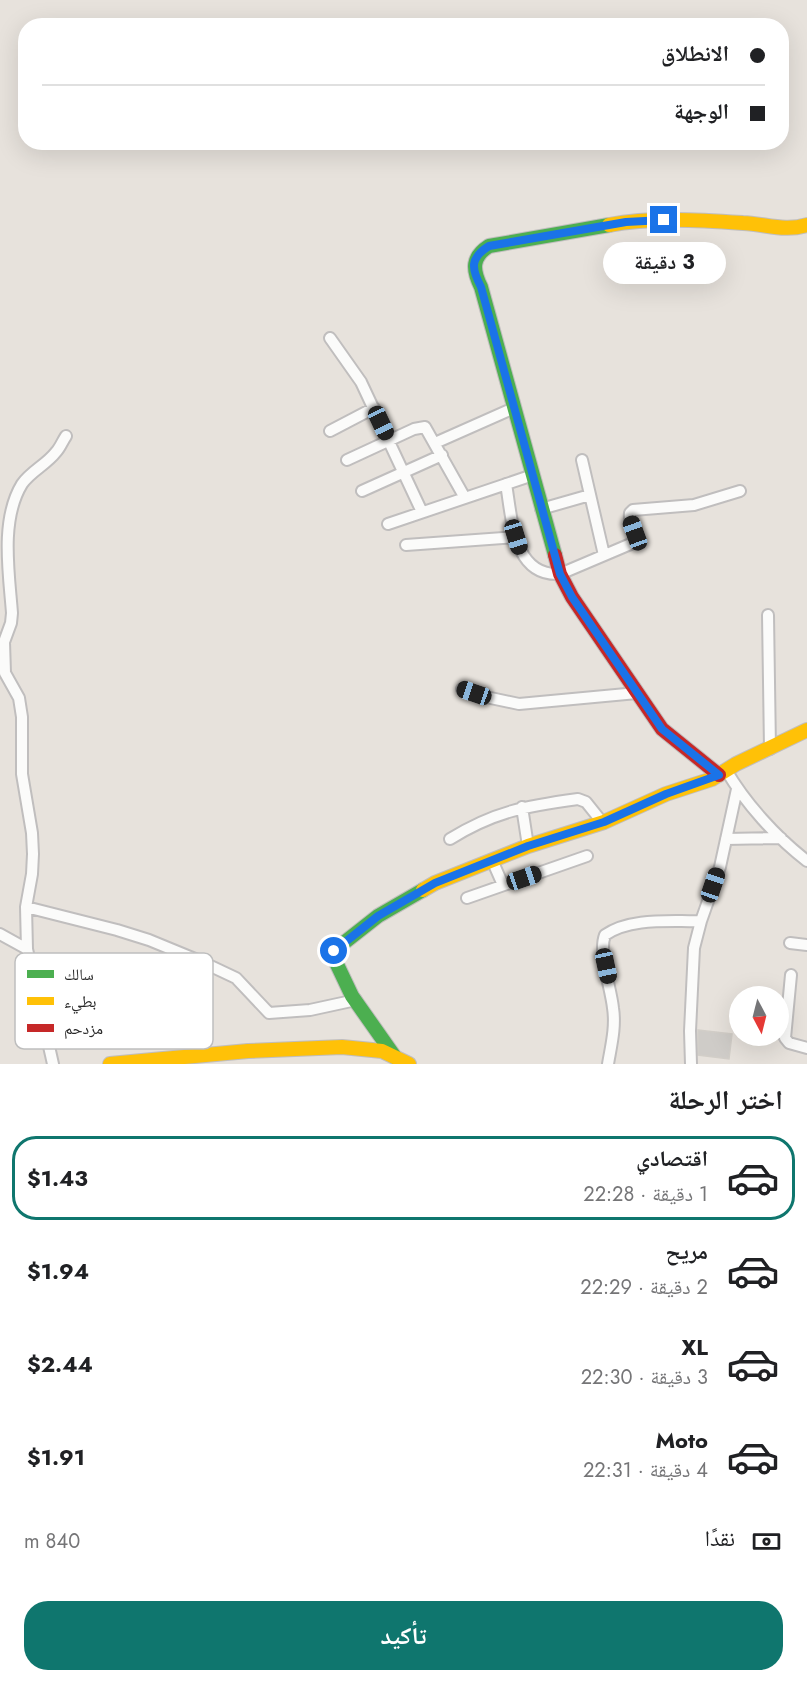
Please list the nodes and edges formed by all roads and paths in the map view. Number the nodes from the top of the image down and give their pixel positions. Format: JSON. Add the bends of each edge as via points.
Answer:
{"nodes":[{"id":1,"x":807,"y":225,"type":"edge"},
{"id":2,"x":330,"y":338,"type":"dead end"},
{"id":3,"x":374,"y":408,"type":"junction"},
{"id":4,"x":514,"y":408,"type":"junction"},
{"id":5,"x":330,"y":431,"type":"dead end"},
{"id":6,"x":66,"y":436,"type":"dead end"},
{"id":7,"x":388,"y":440,"type":"junction"},
{"id":8,"x":435,"y":443,"type":"junction"},
{"id":9,"x":442,"y":455,"type":"junction"},
{"id":10,"x":347,"y":460,"type":"dead end"},
{"id":11,"x":582,"y":460,"type":"dead end"},
{"id":12,"x":404,"y":473,"type":"junction"},
{"id":13,"x":533,"y":475,"type":"junction"},
{"id":14,"x":506,"y":484,"type":"junction"},
{"id":15,"x":362,"y":491,"type":"dead end"},
{"id":16,"x":740,"y":491,"type":"dead end"},
{"id":17,"x":590,"y":495,"type":"junction"},
{"id":18,"x":465,"y":498,"type":"junction"},
{"id":19,"x":541,"y":509,"type":"junction"},
{"id":20,"x":422,"y":512,"type":"junction"},
{"id":21,"x":4,"y":518,"type":"edge"},
{"id":22,"x":388,"y":524,"type":"dead end"},
{"id":23,"x":516,"y":537,"type":"junction"},
{"id":24,"x":406,"y":545,"type":"dead end"},
{"id":25,"x":604,"y":555,"type":"junction"},
{"id":26,"x":560,"y":574,"type":"junction"},
{"id":27,"x":768,"y":615,"type":"dead end"},
{"id":28,"x":462,"y":689,"type":"dead end"},
{"id":29,"x":637,"y":693,"type":"junction"},
{"id":30,"x":807,"y":730,"type":"edge"},
{"id":31,"x":770,"y":749,"type":"junction"},
{"id":32,"x":723,"y":773,"type":"junction"},
{"id":33,"x":737,"y":789,"type":"junction"},
{"id":34,"x":522,"y":807,"type":"junction"},
{"id":35,"x":602,"y":822,"type":"junction"},
{"id":36,"x":781,"y":838,"type":"junction"},
{"id":37,"x":450,"y":839,"type":"dead end"},
{"id":38,"x":726,"y":839,"type":"junction"},
{"id":39,"x":528,"y":846,"type":"junction"},
{"id":40,"x":587,"y":856,"type":"dead end"},
{"id":41,"x":492,"y":860,"type":"junction"},
{"id":42,"x":807,"y":861,"type":"edge"},
{"id":43,"x":503,"y":885,"type":"junction"},
{"id":44,"x":467,"y":898,"type":"dead end"},
{"id":45,"x":26,"y":907,"type":"junction"},
{"id":46,"x":701,"y":921,"type":"junction"},
{"id":47,"x":0,"y":934,"type":"edge"},
{"id":48,"x":790,"y":943,"type":"dead end"},
{"id":49,"x":807,"y":945,"type":"edge"},
{"id":50,"x":27,"y":949,"type":"junction"},
{"id":51,"x":28,"y":953,"type":"edge"},
{"id":52,"x":179,"y":953,"type":"edge"},
{"id":53,"x":213,"y":968,"type":"edge"},
{"id":54,"x":791,"y":975,"type":"dead end"},
{"id":55,"x":356,"y":1000,"type":"junction"},
{"id":56,"x":807,"y":1048,"type":"edge"},
{"id":57,"x":49,"y":1049,"type":"edge"},
{"id":58,"x":395,"y":1057,"type":"junction"},
{"id":59,"x":52,"y":1064,"type":"edge"},
{"id":60,"x":110,"y":1064,"type":"edge"},
{"id":61,"x":409,"y":1064,"type":"edge"},
{"id":62,"x":608,"y":1064,"type":"edge"},
{"id":63,"x":691,"y":1064,"type":"edge"}],
"edges":[{"from":1,"to":4,"type":"street","via":[[782,229],[691,220],[626,222],[489,246],[476,255],[475,275]]},
{"from":2,"to":3,"type":"street","via":[[355,372]]},
{"from":3,"to":5,"type":"street"},
{"from":3,"to":7,"type":"street"},
{"from":4,"to":8,"type":"street"},
{"from":4,"to":13,"type":"street"},
{"from":6,"to":21,"type":"street","via":[[56,452],[20,486]]},
{"from":7,"to":8,"type":"street","via":[[425,427]]},
{"from":7,"to":10,"type":"street"},
{"from":7,"to":12,"type":"street"},
{"from":8,"to":9,"type":"street"},
{"from":9,"to":12,"type":"street"},
{"from":9,"to":18,"type":"street"},
{"from":11,"to":17,"type":"street"},
{"from":12,"to":15,"type":"street"},
{"from":12,"to":20,"type":"street"},
{"from":13,"to":14,"type":"street"},
{"from":13,"to":19,"type":"street"},
{"from":14,"to":18,"type":"street"},
{"from":14,"to":23,"type":"street"},
{"from":16,"to":25,"type":"street","via":[[694,505],[633,510],[629,518],[635,541]]},
{"from":17,"to":19,"type":"street"},
{"from":17,"to":25,"type":"street"},
{"from":18,"to":20,"type":"street"},
{"from":19,"to":26,"type":"street"},
{"from":20,"to":22,"type":"street"},
{"from":21,"to":45,"type":"street","via":[[12,613],[4,642],[5,673],[20,698],[22,774],[32,833],[32,874]]},
{"from":23,"to":24,"type":"street"},
{"from":23,"to":26,"type":"street","via":[[522,556],[529,563],[542,572]]},
{"from":25,"to":26,"type":"street"},
{"from":26,"to":29,"type":"street"},
{"from":27,"to":31,"type":"street"},
{"from":28,"to":29,"type":"street","via":[[519,704]]},
{"from":29,"to":32,"type":"street","via":[[662,729]]},
{"from":30,"to":31,"type":"street"},
{"from":31,"to":32,"type":"street"},
{"from":32,"to":33,"type":"street"},
{"from":32,"to":35,"type":"street"},
{"from":33,"to":36,"type":"street"},
{"from":33,"to":38,"type":"street"},
{"from":34,"to":35,"type":"street","via":[[583,799]]},
{"from":34,"to":37,"type":"street","via":[[484,820]]},
{"from":34,"to":39,"type":"street"},
{"from":35,"to":39,"type":"street"},
{"from":36,"to":38,"type":"street"},
{"from":36,"to":42,"type":"street"},
{"from":38,"to":46,"type":"street"},
{"from":39,"to":41,"type":"street"},
{"from":40,"to":43,"type":"street"},
{"from":41,"to":43,"type":"street"},
{"from":41,"to":55,"type":"street","via":[[407,897],[336,948],[334,959]]},
{"from":43,"to":44,"type":"street"},
{"from":45,"to":50,"type":"street"},
{"from":45,"to":52,"type":"street","via":[[117,930]]},
{"from":46,"to":62,"type":"street","via":[[642,923],[605,935],[603,949],[614,1011]]},
{"from":46,"to":63,"type":"street","via":[[691,980]]},
{"from":47,"to":50,"type":"street"},
{"from":48,"to":49,"type":"street"},
{"from":50,"to":51,"type":"street"},
{"from":53,"to":55,"type":"street","via":[[236,978],[269,1013],[310,1011]]},
{"from":54,"to":56,"type":"street","via":[[785,1038]]},
{"from":55,"to":58,"type":"street"},
{"from":57,"to":59,"type":"street"},
{"from":58,"to":60,"type":"street","via":[[372,1049],[298,1048]]},
{"from":58,"to":61,"type":"street"}]}
